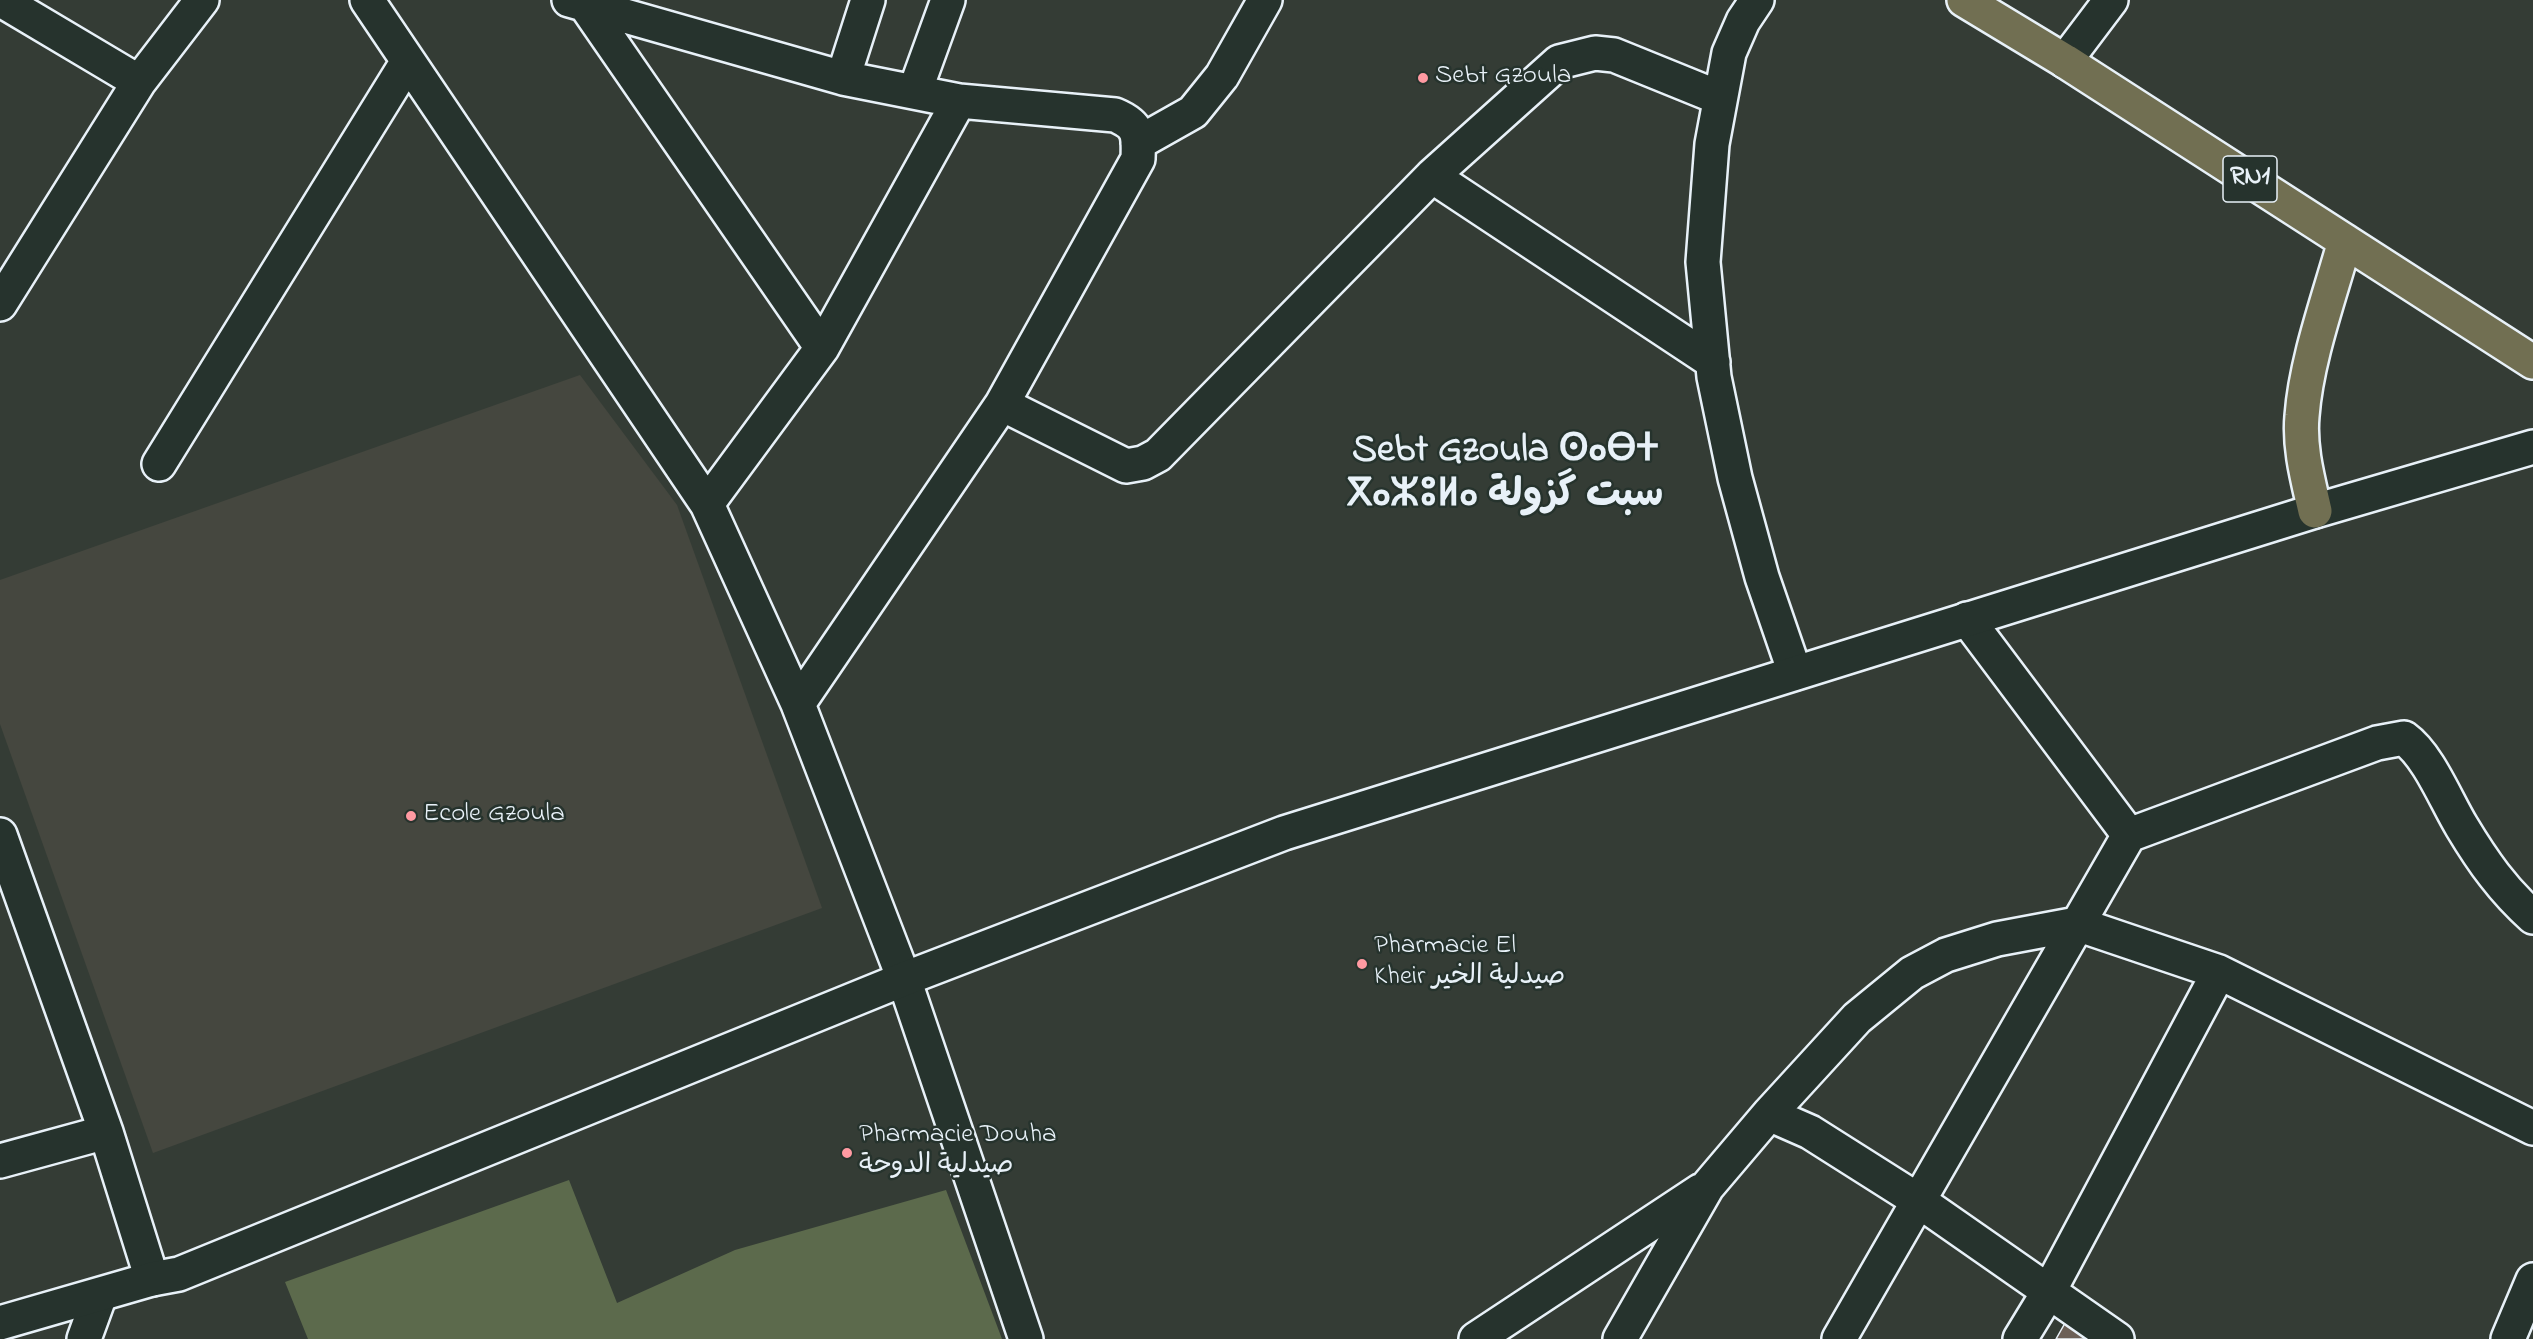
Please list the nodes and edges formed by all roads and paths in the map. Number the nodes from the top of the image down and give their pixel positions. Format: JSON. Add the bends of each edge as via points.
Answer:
{"nodes":[{"id":1,"x":1,"y":0,"type":"edge"},
{"id":2,"x":202,"y":0,"type":"edge"},
{"id":3,"x":367,"y":0,"type":"edge"},
{"id":4,"x":868,"y":0,"type":"edge"},
{"id":5,"x":948,"y":0,"type":"edge"},
{"id":6,"x":1265,"y":0,"type":"edge"},
{"id":7,"x":1757,"y":0,"type":"edge"},
{"id":8,"x":1964,"y":0,"type":"edge"},
{"id":9,"x":2111,"y":0,"type":"edge"},
{"id":10,"x":581,"y":2,"type":"edge"},
{"id":11,"x":408,"y":61,"type":"junction"},
{"id":12,"x":2065,"y":61,"type":"junction"},
{"id":13,"x":843,"y":78,"type":"junction"},
{"id":14,"x":139,"y":82,"type":"junction"},
{"id":15,"x":915,"y":91,"type":"junction"},
{"id":16,"x":1720,"y":98,"type":"junction"},
{"id":17,"x":959,"y":101,"type":"junction"},
{"id":18,"x":1138,"y":143,"type":"junction"},
{"id":19,"x":1432,"y":176,"type":"junction"},
{"id":20,"x":2345,"y":241,"type":"junction"},
{"id":21,"x":0,"y":304,"type":"edge"},
{"id":22,"x":822,"y":348,"type":"junction"},
{"id":23,"x":1713,"y":362,"type":"junction"},
{"id":24,"x":2533,"y":362,"type":"edge"},
{"id":25,"x":1002,"y":404,"type":"junction"},
{"id":26,"x":2533,"y":447,"type":"edge"},
{"id":27,"x":159,"y":464,"type":"dead end"},
{"id":28,"x":707,"y":504,"type":"junction"},
{"id":29,"x":2315,"y":511,"type":"junction"},
{"id":30,"x":1967,"y":619,"type":"junction"},
{"id":31,"x":1795,"y":673,"type":"junction"},
{"id":32,"x":798,"y":704,"type":"junction"},
{"id":33,"x":0,"y":835,"type":"edge"},
{"id":34,"x":2129,"y":835,"type":"junction"},
{"id":35,"x":2533,"y":917,"type":"edge"},
{"id":36,"x":2077,"y":924,"type":"junction"},
{"id":37,"x":2219,"y":972,"type":"junction"},
{"id":38,"x":904,"y":979,"type":"junction"},
{"id":39,"x":1769,"y":1114,"type":"junction"},
{"id":40,"x":2533,"y":1128,"type":"edge"},
{"id":41,"x":106,"y":1132,"type":"junction"},
{"id":42,"x":0,"y":1161,"type":"edge"},
{"id":43,"x":1707,"y":1187,"type":"junction"},
{"id":44,"x":1919,"y":1201,"type":"junction"},
{"id":45,"x":152,"y":1279,"type":"junction"},
{"id":46,"x":2533,"y":1280,"type":"edge"},
{"id":47,"x":2049,"y":1293,"type":"junction"},
{"id":48,"x":100,"y":1295,"type":"junction"},
{"id":49,"x":0,"y":1323,"type":"edge"},
{"id":50,"x":84,"y":1339,"type":"edge"},
{"id":51,"x":1026,"y":1339,"type":"edge"},
{"id":52,"x":1476,"y":1339,"type":"edge"},
{"id":53,"x":1620,"y":1339,"type":"edge"},
{"id":54,"x":1839,"y":1339,"type":"edge"},
{"id":55,"x":2020,"y":1339,"type":"edge"},
{"id":56,"x":2117,"y":1339,"type":"edge"},
{"id":57,"x":2508,"y":1339,"type":"edge"}],
"edges":[{"from":1,"to":14,"type":"street"},
{"from":2,"to":14,"type":"street"},
{"from":3,"to":11,"type":"street"},
{"from":4,"to":13,"type":"street"},
{"from":5,"to":15,"type":"street"},
{"from":6,"to":18,"type":"street","via":[[1222,76],[1192,112]]},
{"from":7,"to":16,"type":"street","via":[[1729,53]]},
{"from":8,"to":12,"type":"main road","number":"RN1"},
{"from":9,"to":12,"type":"street"},
{"from":10,"to":13,"type":"street"},
{"from":10,"to":22,"type":"street"},
{"from":11,"to":27,"type":"street"},
{"from":11,"to":28,"type":"street"},
{"from":12,"to":20,"type":"main road","number":"RN1"},
{"from":13,"to":15,"type":"street"},
{"from":14,"to":21,"type":"street"},
{"from":15,"to":17,"type":"street"},
{"from":16,"to":19,"type":"street","via":[[1614,55],[1582,55],[1559,62]]},
{"from":16,"to":23,"type":"street","via":[[1712,144],[1703,262]]},
{"from":17,"to":18,"type":"street","via":[[1115,115],[1130,121]]},
{"from":17,"to":22,"type":"street"},
{"from":18,"to":25,"type":"street","via":[[1138,159]]},
{"from":19,"to":23,"type":"street"},
{"from":19,"to":25,"type":"street","via":[[1158,455],[1143,463],[1126,466]]},
{"from":20,"to":24,"type":"main road","number":"RN1"},
{"from":20,"to":29,"type":"main road","via":[[2314,351],[2302,416],[2304,463]]},
{"from":22,"to":28,"type":"street"},
{"from":23,"to":31,"type":"street","via":[[1735,478],[1762,577]]},
{"from":25,"to":32,"type":"street"},
{"from":26,"to":29,"type":"street"},
{"from":28,"to":32,"type":"street"},
{"from":29,"to":30,"type":"street"},
{"from":30,"to":31,"type":"street"},
{"from":30,"to":34,"type":"street"},
{"from":31,"to":38,"type":"street","via":[[1284,833]]},
{"from":32,"to":38,"type":"street"},
{"from":33,"to":41,"type":"street"},
{"from":34,"to":35,"type":"street","via":[[2377,743],[2404,738],[2422,756],[2484,863],[2509,896]]},
{"from":34,"to":36,"type":"street"},
{"from":36,"to":37,"type":"street"},
{"from":36,"to":39,"type":"street","via":[[1971,946],[1912,973],[1857,1018]]},
{"from":36,"to":44,"type":"street"},
{"from":37,"to":40,"type":"street"},
{"from":37,"to":47,"type":"street"},
{"from":38,"to":45,"type":"street","via":[[179,1274]]},
{"from":38,"to":51,"type":"street"},
{"from":39,"to":43,"type":"street"},
{"from":39,"to":44,"type":"street","via":[[1810,1132]]},
{"from":41,"to":42,"type":"street"},
{"from":41,"to":45,"type":"street"},
{"from":43,"to":52,"type":"street"},
{"from":43,"to":53,"type":"street"},
{"from":44,"to":47,"type":"street"},
{"from":44,"to":54,"type":"street"},
{"from":45,"to":48,"type":"street"},
{"from":46,"to":57,"type":"street"},
{"from":47,"to":55,"type":"street"},
{"from":47,"to":56,"type":"street"},
{"from":48,"to":49,"type":"street"},
{"from":48,"to":50,"type":"street"}]}
